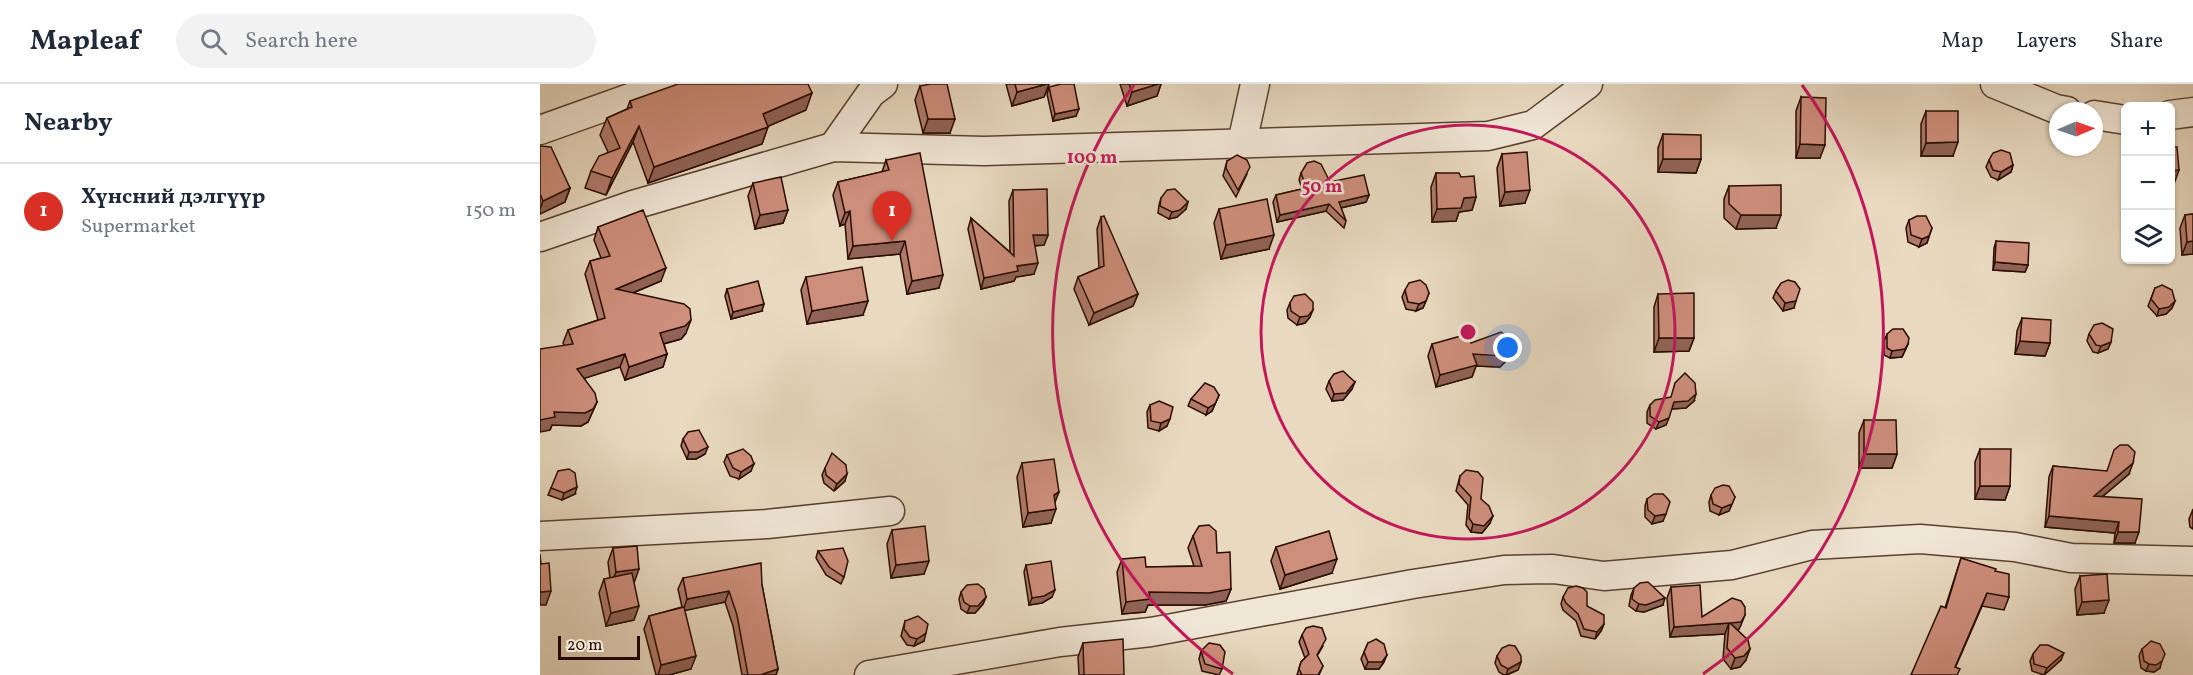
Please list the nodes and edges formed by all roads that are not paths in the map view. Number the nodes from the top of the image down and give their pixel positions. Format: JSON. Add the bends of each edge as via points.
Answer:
{"nodes":[{"id":1,"x":669,"y":84,"type":"edge"},
{"id":2,"x":883,"y":84,"type":"edge"},
{"id":3,"x":1255,"y":84,"type":"edge"},
{"id":4,"x":1588,"y":84,"type":"edge"},
{"id":5,"x":1995,"y":84,"type":"edge"},
{"id":6,"x":2049,"y":106,"type":"edge"},
{"id":7,"x":2193,"y":112,"type":"edge"},
{"id":8,"x":2175,"y":114,"type":"edge"},
{"id":9,"x":2103,"y":116,"type":"edge"},
{"id":10,"x":2121,"y":119,"type":"edge"},
{"id":11,"x":540,"y":130,"type":"edge"},
{"id":12,"x":1242,"y":143,"type":"junction"},
{"id":13,"x":834,"y":147,"type":"junction"},
{"id":14,"x":540,"y":237,"type":"edge"},
{"id":15,"x":890,"y":511,"type":"dead end"},
{"id":16,"x":540,"y":536,"type":"edge"},
{"id":17,"x":2193,"y":561,"type":"edge"},
{"id":18,"x":870,"y":675,"type":"edge"}],
"edges":[{"from":1,"to":11,"type":"street"},
{"from":2,"to":13,"type":"street","via":[[871,93]]},
{"from":3,"to":12,"type":"street"},
{"from":4,"to":12,"type":"street","via":[[1533,125],[1488,136]]},
{"from":5,"to":6,"type":"street"},
{"from":7,"to":8,"type":"street"},
{"from":9,"to":10,"type":"street"},
{"from":12,"to":13,"type":"street","via":[[984,151]]},
{"from":13,"to":14,"type":"street","via":[[633,205]]},
{"from":15,"to":16,"type":"street","via":[[767,524]]},
{"from":17,"to":18,"type":"street","via":[[2071,558],[2015,547],[1920,538],[1812,545],[1732,565],[1604,576],[1553,569],[1504,570],[1151,632],[1060,642]]}]}
